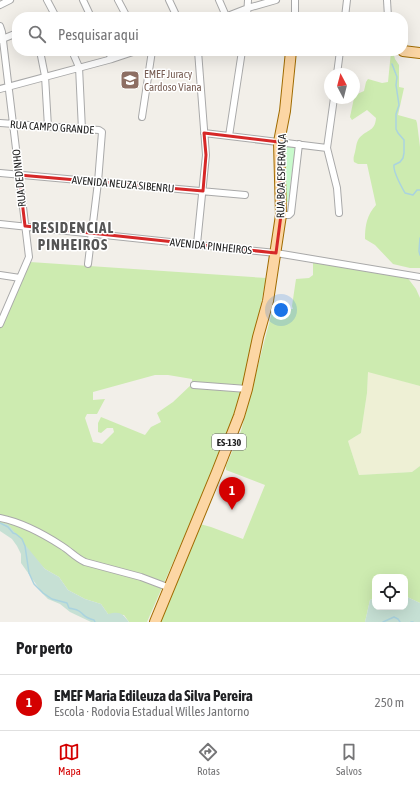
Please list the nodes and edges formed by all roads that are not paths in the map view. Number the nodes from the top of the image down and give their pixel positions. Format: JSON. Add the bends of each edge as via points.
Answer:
{"nodes":[{"id":1,"x":10,"y":0,"type":"edge"},
{"id":2,"x":47,"y":0,"type":"edge"},
{"id":3,"x":83,"y":0,"type":"edge"},
{"id":4,"x":118,"y":0,"type":"edge"},
{"id":5,"x":169,"y":0,"type":"edge"},
{"id":6,"x":219,"y":0,"type":"edge"},
{"id":7,"x":248,"y":0,"type":"edge"},
{"id":8,"x":276,"y":0,"type":"edge"},
{"id":9,"x":295,"y":0,"type":"edge"},
{"id":10,"x":347,"y":0,"type":"edge"},
{"id":11,"x":387,"y":0,"type":"edge"},
{"id":12,"x":0,"y":5,"type":"edge"},
{"id":13,"x":248,"y":8,"type":"junction"},
{"id":14,"x":53,"y":12,"type":"edge"},
{"id":15,"x":89,"y":12,"type":"edge"},
{"id":16,"x":124,"y":12,"type":"edge"},
{"id":17,"x":175,"y":12,"type":"edge"},
{"id":18,"x":224,"y":12,"type":"edge"},
{"id":19,"x":238,"y":12,"type":"edge"},
{"id":20,"x":248,"y":12,"type":"edge"},
{"id":21,"x":295,"y":12,"type":"edge"},
{"id":22,"x":346,"y":12,"type":"edge"},
{"id":23,"x":388,"y":12,"type":"edge"},
{"id":24,"x":0,"y":26,"type":"edge"},
{"id":25,"x":12,"y":35,"type":"edge"},
{"id":26,"x":1,"y":40,"type":"edge"},
{"id":27,"x":408,"y":52,"type":"edge"},
{"id":28,"x":420,"y":53,"type":"edge"},
{"id":29,"x":41,"y":56,"type":"edge"},
{"id":30,"x":74,"y":56,"type":"edge"},
{"id":31,"x":110,"y":56,"type":"edge"},
{"id":32,"x":121,"y":56,"type":"edge"},
{"id":33,"x":151,"y":56,"type":"edge"},
{"id":34,"x":198,"y":56,"type":"edge"},
{"id":35,"x":241,"y":56,"type":"edge"},
{"id":36,"x":290,"y":56,"type":"edge"},
{"id":37,"x":339,"y":56,"type":"edge"},
{"id":38,"x":112,"y":59,"type":"junction"},
{"id":39,"x":79,"y":67,"type":"junction"},
{"id":40,"x":338,"y":68,"type":"edge"},
{"id":41,"x":45,"y":76,"type":"junction"},
{"id":42,"x":9,"y":86,"type":"junction"},
{"id":43,"x":0,"y":88,"type":"edge"},
{"id":44,"x":333,"y":104,"type":"edge"},
{"id":45,"x":142,"y":117,"type":"dead end"},
{"id":46,"x":0,"y":123,"type":"edge"},
{"id":47,"x":14,"y":124,"type":"junction"},
{"id":48,"x":48,"y":127,"type":"junction"},
{"id":49,"x":82,"y":130,"type":"junction"},
{"id":50,"x":204,"y":134,"type":"junction"},
{"id":51,"x":229,"y":136,"type":"junction"},
{"id":52,"x":279,"y":142,"type":"junction"},
{"id":53,"x":299,"y":144,"type":"junction"},
{"id":54,"x":327,"y":148,"type":"junction"},
{"id":55,"x":0,"y":173,"type":"edge"},
{"id":56,"x":19,"y":175,"type":"junction"},
{"id":57,"x":98,"y":182,"type":"junction"},
{"id":58,"x":202,"y":191,"type":"junction"},
{"id":59,"x":245,"y":195,"type":"dead end"},
{"id":60,"x":339,"y":214,"type":"dead end"},
{"id":61,"x":281,"y":215,"type":"junction"},
{"id":62,"x":0,"y":224,"type":"edge"},
{"id":63,"x":25,"y":226,"type":"junction"},
{"id":64,"x":92,"y":234,"type":"junction"},
{"id":65,"x":197,"y":244,"type":"junction"},
{"id":66,"x":276,"y":253,"type":"junction"},
{"id":67,"x":88,"y":264,"type":"dead end"},
{"id":68,"x":0,"y":275,"type":"edge"},
{"id":69,"x":420,"y":277,"type":"edge"},
{"id":70,"x":20,"y":278,"type":"junction"},
{"id":71,"x":0,"y":324,"type":"edge"},
{"id":72,"x":194,"y":385,"type":"dead end"},
{"id":73,"x":247,"y":389,"type":"junction"},
{"id":74,"x":0,"y":518,"type":"edge"},
{"id":75,"x":170,"y":588,"type":"junction"},
{"id":76,"x":155,"y":622,"type":"edge"}],
"edges":[{"from":1,"to":12,"type":"street"},
{"from":2,"to":14,"type":"street"},
{"from":3,"to":15,"type":"street"},
{"from":4,"to":16,"type":"street"},
{"from":5,"to":17,"type":"street"},
{"from":6,"to":18,"type":"street"},
{"from":7,"to":13,"type":"street"},
{"from":8,"to":13,"type":"street"},
{"from":9,"to":21,"type":"street"},
{"from":10,"to":22,"type":"street"},
{"from":11,"to":23,"type":"street"},
{"from":13,"to":19,"type":"street"},
{"from":13,"to":20,"type":"street"},
{"from":24,"to":26,"type":"street","name":"RUA DEDINHO"},
{"from":25,"to":26,"type":"street"},
{"from":26,"to":42,"type":"street","name":"RUA DEDINHO"},
{"from":27,"to":28,"type":"main road"},
{"from":29,"to":41,"type":"street"},
{"from":30,"to":39,"type":"street"},
{"from":31,"to":38,"type":"street"},
{"from":32,"to":38,"type":"street"},
{"from":33,"to":45,"type":"street"},
{"from":34,"to":50,"type":"street"},
{"from":35,"to":51,"type":"street"},
{"from":36,"to":52,"type":"main road","name":"RUA BOA ESPERANÇA","number":"ES-130"},
{"from":37,"to":40,"type":"street"},
{"from":38,"to":39,"type":"street"},
{"from":39,"to":41,"type":"street"},
{"from":39,"to":49,"type":"street"},
{"from":41,"to":42,"type":"street"},
{"from":41,"to":48,"type":"street"},
{"from":42,"to":43,"type":"street"},
{"from":42,"to":47,"type":"street","name":"RUA DEDINHO"},
{"from":44,"to":54,"type":"street"},
{"from":46,"to":47,"type":"street","name":"RUA CAMPO GRANDE"},
{"from":47,"to":48,"type":"street","name":"RUA CAMPO GRANDE"},
{"from":47,"to":56,"type":"street","name":"RUA DEDINHO"},
{"from":48,"to":49,"type":"street","name":"RUA CAMPO GRANDE"},
{"from":49,"to":57,"type":"street","name":"RUA CAMPO GRANDE","via":[[102,132]]},
{"from":50,"to":51,"type":"street"},
{"from":50,"to":58,"type":"street","via":[[206,155]]},
{"from":51,"to":52,"type":"street"},
{"from":52,"to":53,"type":"street"},
{"from":52,"to":61,"type":"main road","name":"RUA BOA ESPERANÇA","number":"ES-130"},
{"from":53,"to":54,"type":"street"},
{"from":53,"to":61,"type":"street","via":[[291,213]]},
{"from":54,"to":60,"type":"street","via":[[337,188]]},
{"from":55,"to":56,"type":"street","name":"AVENIDA NEUZA SIBENRU"},
{"from":56,"to":57,"type":"street","name":"AVENIDA NEUZA SIBENRU"},
{"from":56,"to":63,"type":"street","name":"RUA DEDINHO"},
{"from":57,"to":58,"type":"street","name":"AVENIDA NEUZA SIBENRU"},
{"from":57,"to":64,"type":"street"},
{"from":58,"to":59,"type":"street","name":"AVENIDA NEUZA SIBENRU"},
{"from":58,"to":65,"type":"street"},
{"from":61,"to":66,"type":"main road","name":"RUA BOA ESPERANÇA","number":"ES-130"},
{"from":62,"to":63,"type":"street","name":"AVENIDA PINHEIROS"},
{"from":63,"to":64,"type":"street","name":"AVENIDA PINHEIROS"},
{"from":63,"to":70,"type":"street","name":"RUA DEDINHO","via":[[29,257]]},
{"from":64,"to":65,"type":"street","name":"AVENIDA PINHEIROS"},
{"from":64,"to":67,"type":"street"},
{"from":65,"to":66,"type":"street","name":"AVENIDA PINHEIROS"},
{"from":66,"to":69,"type":"street","name":"AVENIDA PINHEIROS"},
{"from":66,"to":73,"type":"main road","number":"ES-130"},
{"from":68,"to":70,"type":"street"},
{"from":70,"to":71,"type":"street","name":"RUA DEDINHO"},
{"from":72,"to":73,"type":"street"},
{"from":73,"to":75,"type":"main road","number":"ES-130","via":[[239,416]]},
{"from":74,"to":75,"type":"street","via":[[37,533],[85,562],[141,577]]},
{"from":75,"to":76,"type":"main road","number":"ES-130"}]}
